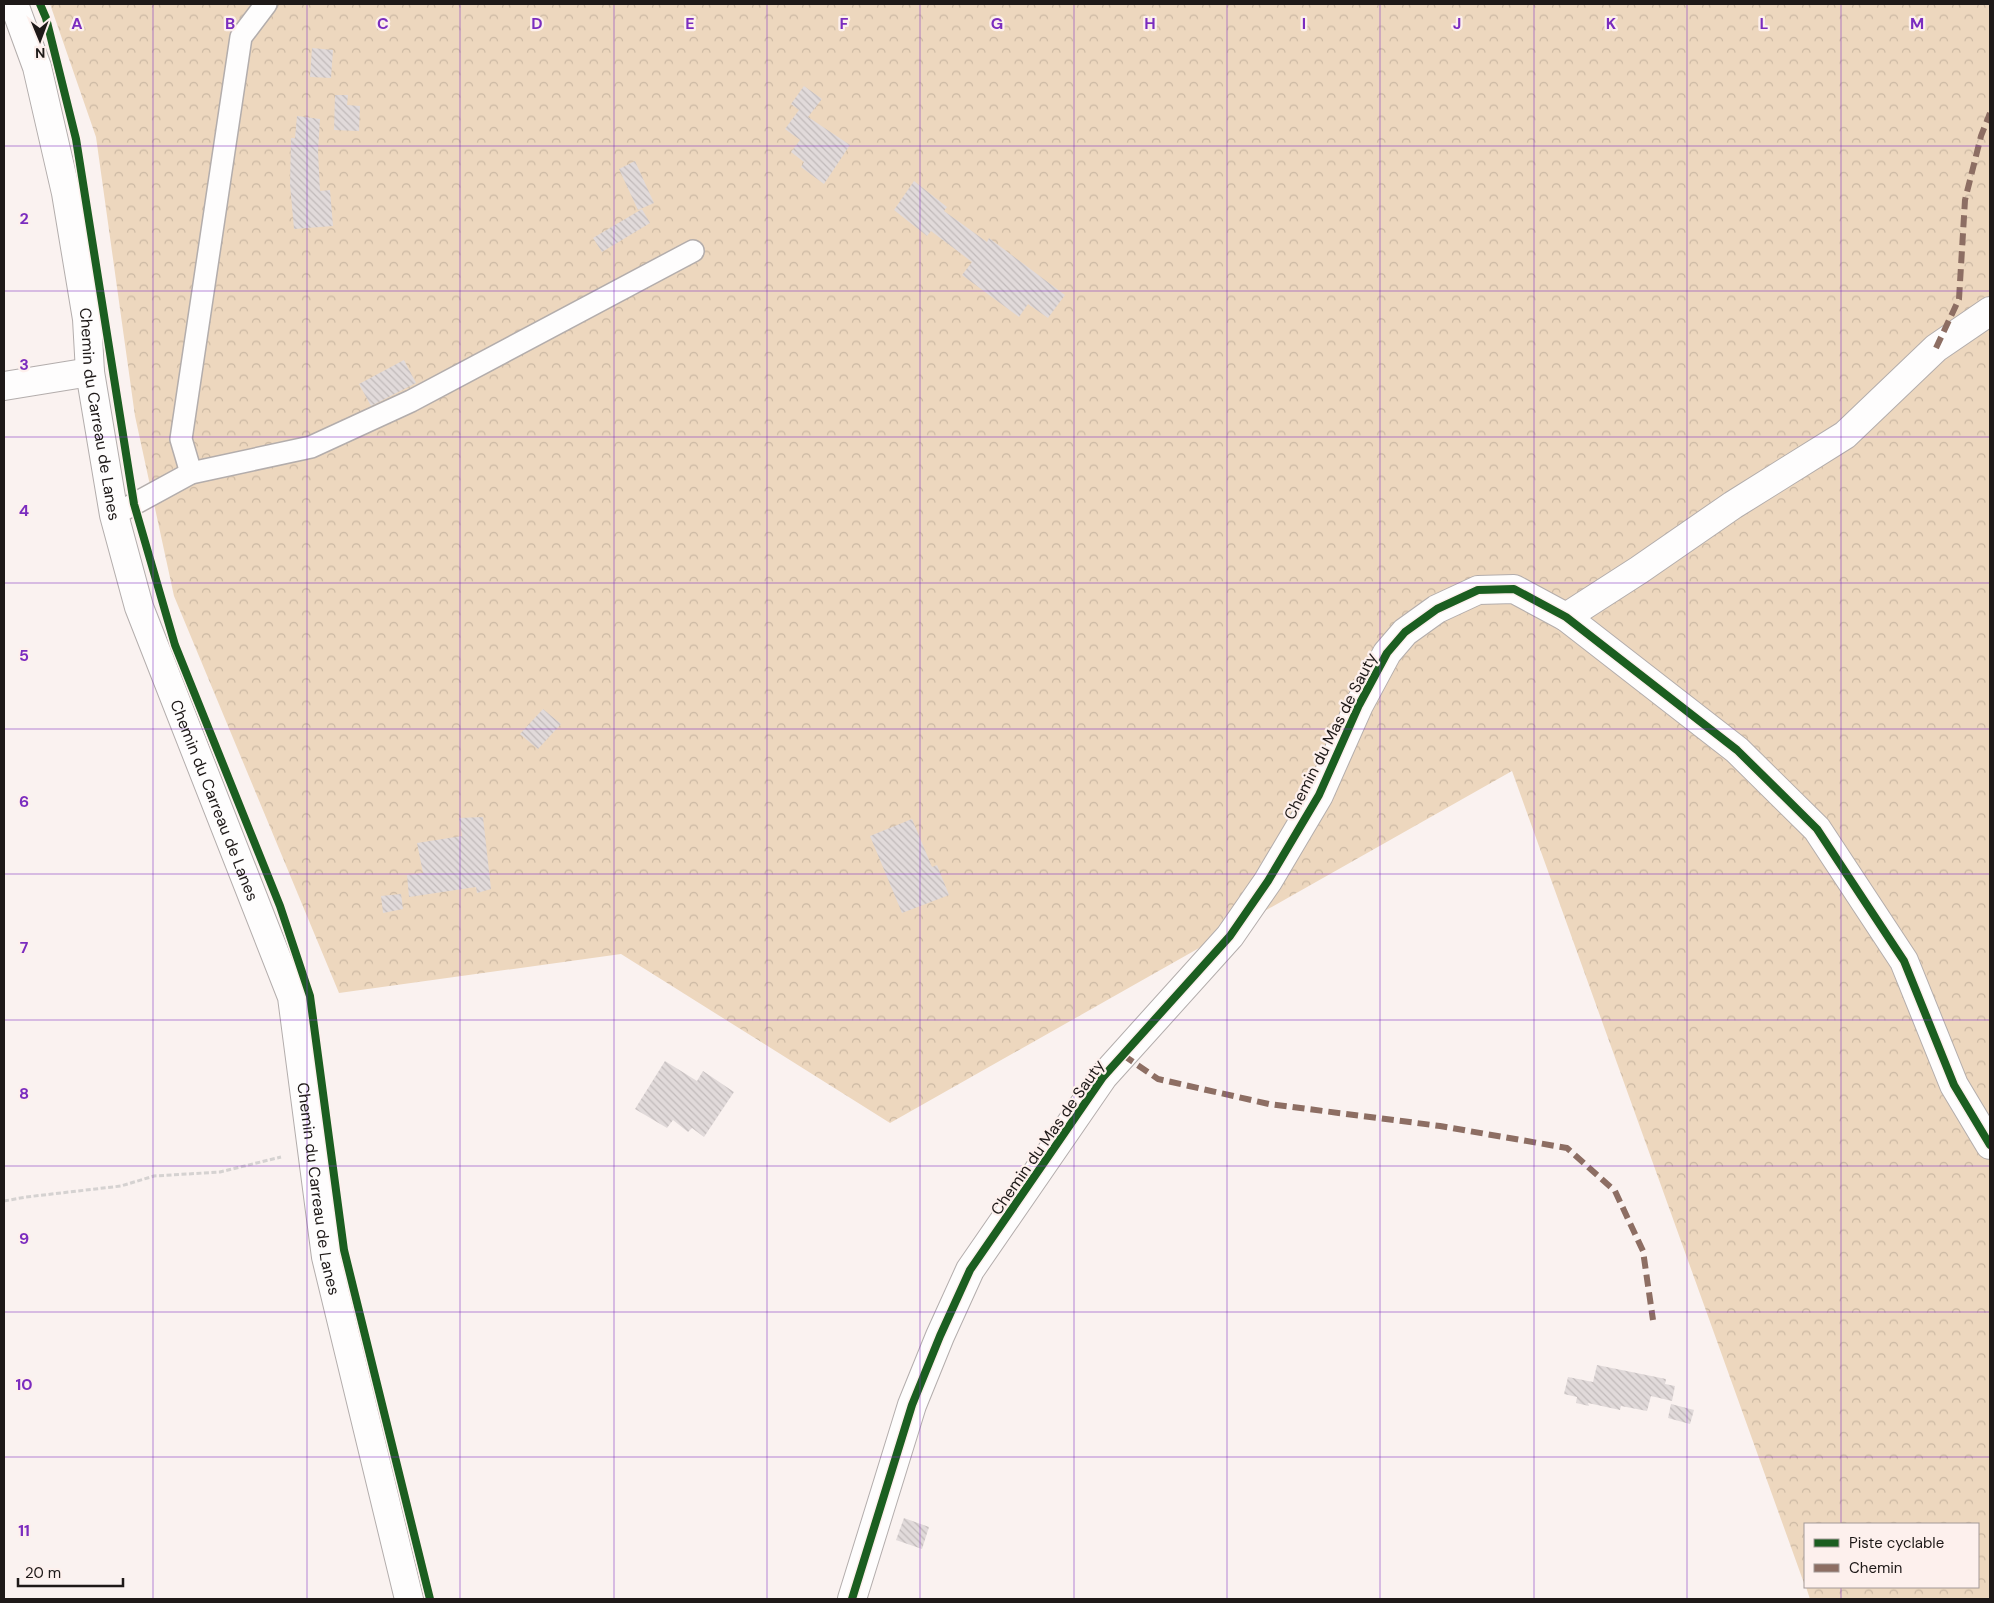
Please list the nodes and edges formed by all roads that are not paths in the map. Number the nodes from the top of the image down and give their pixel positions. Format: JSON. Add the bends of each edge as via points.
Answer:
{"nodes":[{"id":1,"x":14,"y":4,"type":"edge"},
{"id":2,"x":266,"y":4,"type":"edge"},
{"id":3,"x":693,"y":251,"type":"dead end"},
{"id":4,"x":1990,"y":311,"type":"edge"},
{"id":5,"x":90,"y":372,"type":"junction"},
{"id":6,"x":4,"y":386,"type":"edge"},
{"id":7,"x":191,"y":473,"type":"junction"},
{"id":8,"x":114,"y":514,"type":"junction"},
{"id":9,"x":1566,"y":617,"type":"junction"},
{"id":10,"x":1990,"y":1145,"type":"edge"},
{"id":11,"x":409,"y":1599,"type":"edge"},
{"id":12,"x":852,"y":1599,"type":"edge"}],
"edges":[{"from":1,"to":5,"type":"street","name":"Chemin du Carreau de Lanes","via":[[37,67],[66,193],[87,320]]},
{"from":2,"to":7,"type":"lane","via":[[241,37],[181,439]]},
{"from":3,"to":7,"type":"lane","via":[[411,402],[312,447]]},
{"from":4,"to":9,"type":"street","via":[[1936,348],[1844,435]]},
{"from":5,"to":6,"type":"street"},
{"from":5,"to":8,"type":"street","name":"Chemin du Carreau de Lanes"},
{"from":7,"to":8,"type":"lane"},
{"from":8,"to":11,"type":"street","name":"Chemin du Carreau de Lanes","via":[[139,607],[292,996],[326,1257]]},
{"from":9,"to":10,"type":"street","name":"Chemin du Mas de Sauty","via":[[1737,750],[1817,830],[1904,961],[1954,1085]]},
{"from":9,"to":12,"type":"street","name":"Chemin du Mas de Sauty","via":[[1514,589],[1478,590],[1437,609],[1405,632],[1387,653],[1359,705],[1319,795],[1268,881],[1230,936],[1103,1077],[970,1270],[912,1405]]}]}
